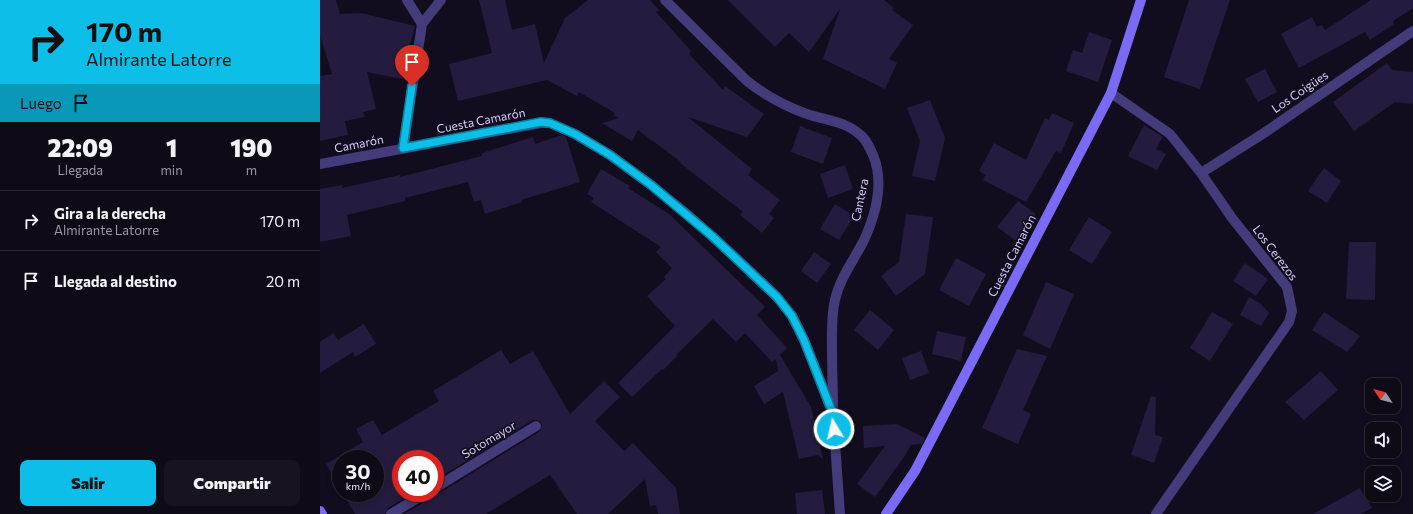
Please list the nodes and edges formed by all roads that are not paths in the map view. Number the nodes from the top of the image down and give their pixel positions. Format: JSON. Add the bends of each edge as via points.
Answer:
{"nodes":[{"id":1,"x":407,"y":0,"type":"edge"},
{"id":2,"x":441,"y":0,"type":"edge"},
{"id":3,"x":665,"y":0,"type":"edge"},
{"id":4,"x":1142,"y":0,"type":"edge"},
{"id":5,"x":422,"y":24,"type":"junction"},
{"id":6,"x":1413,"y":31,"type":"edge"},
{"id":7,"x":1111,"y":93,"type":"junction"},
{"id":8,"x":403,"y":148,"type":"junction"},
{"id":9,"x":320,"y":164,"type":"edge"},
{"id":10,"x":1201,"y":173,"type":"junction"},
{"id":11,"x":833,"y":414,"type":"junction"},
{"id":12,"x":536,"y":426,"type":"dead end"},
{"id":13,"x":444,"y":482,"type":"edge"},
{"id":14,"x":411,"y":502,"type":"edge"},
{"id":15,"x":320,"y":511,"type":"edge"},
{"id":16,"x":322,"y":514,"type":"edge"},
{"id":17,"x":391,"y":514,"type":"edge"},
{"id":18,"x":840,"y":514,"type":"edge"},
{"id":19,"x":886,"y":514,"type":"edge"},
{"id":20,"x":1156,"y":514,"type":"edge"}],
"edges":[{"from":1,"to":5,"type":"street"},
{"from":2,"to":5,"type":"street"},
{"from":3,"to":11,"type":"street","name":"Cantera","via":[[760,91],[792,109],[848,126],[865,140],[876,161],[879,181],[873,214],[865,238],[840,282],[834,301]]},
{"from":4,"to":7,"type":"main road","name":"Cuesta Camarón"},
{"from":5,"to":8,"type":"street"},
{"from":6,"to":10,"type":"street","name":"Los Coigües"},
{"from":7,"to":10,"type":"street","name":"Los Cerezos","via":[[1170,134]]},
{"from":7,"to":19,"type":"main road","name":"Cuesta Camarón","via":[[915,471]]},
{"from":8,"to":9,"type":"street","name":"Camarón"},
{"from":8,"to":11,"type":"street","name":"Cuesta Camarón","via":[[541,122],[550,123],[575,134],[610,155],[688,215],[777,297],[792,316],[801,334]]},
{"from":10,"to":20,"type":"street","name":"Los Cerezos","via":[[1232,218],[1287,287],[1292,311],[1289,322]]},
{"from":11,"to":18,"type":"street","name":"Cuesta Camarón"},
{"from":12,"to":13,"type":"street","name":"Sotomayor"},
{"from":14,"to":17,"type":"street"},
{"from":15,"to":16,"type":"main road"}]}
